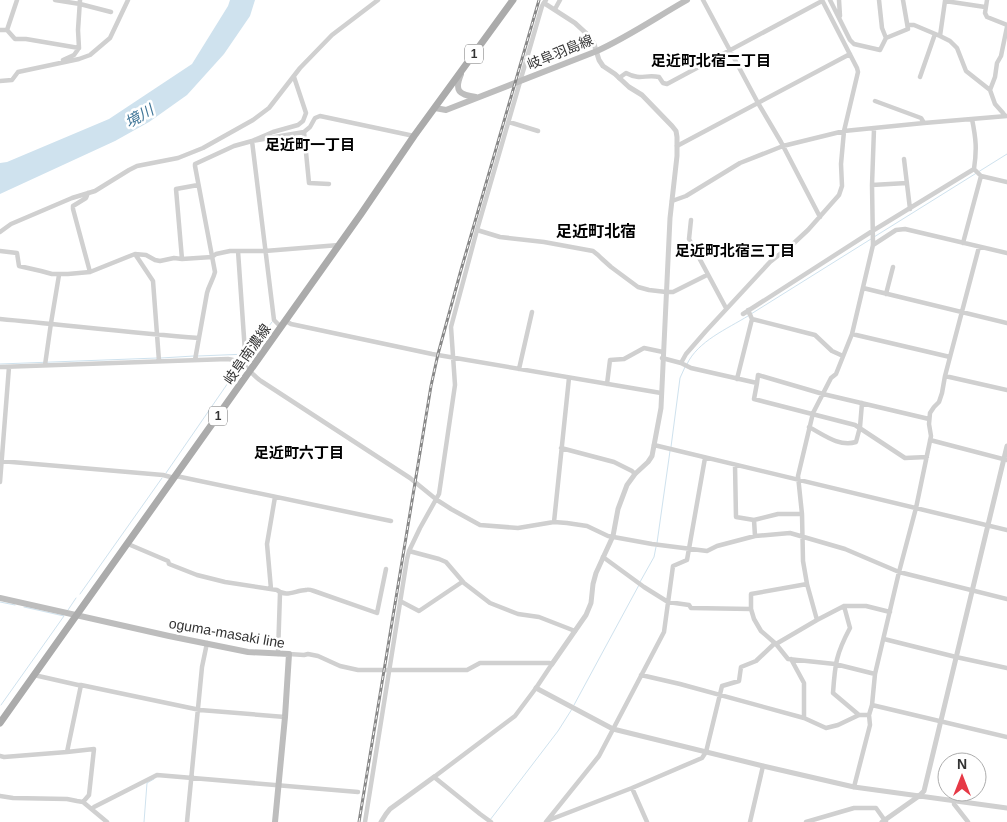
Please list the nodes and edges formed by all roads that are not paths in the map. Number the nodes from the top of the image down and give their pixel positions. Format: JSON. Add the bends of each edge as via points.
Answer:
{"nodes":[{"id":1,"x":17,"y":0,"type":"edge"},
{"id":2,"x":55,"y":0,"type":"edge"},
{"id":3,"x":128,"y":0,"type":"edge"},
{"id":4,"x":378,"y":0,"type":"edge"},
{"id":5,"x":513,"y":0,"type":"edge"},
{"id":6,"x":560,"y":0,"type":"edge"},
{"id":7,"x":687,"y":0,"type":"edge"},
{"id":8,"x":703,"y":0,"type":"edge"},
{"id":9,"x":822,"y":0,"type":"edge"},
{"id":10,"x":830,"y":0,"type":"edge"},
{"id":11,"x":839,"y":0,"type":"edge"},
{"id":12,"x":879,"y":0,"type":"edge"},
{"id":13,"x":903,"y":0,"type":"edge"},
{"id":14,"x":986,"y":0,"type":"edge"},
{"id":15,"x":544,"y":1,"type":"edge"},
{"id":16,"x":80,"y":2,"type":"edge"},
{"id":17,"x":985,"y":6,"type":"junction"},
{"id":18,"x":555,"y":9,"type":"junction"},
{"id":19,"x":111,"y":12,"type":"dead end"},
{"id":20,"x":840,"y":20,"type":"junction"},
{"id":21,"x":908,"y":25,"type":"junction"},
{"id":22,"x":1007,"y":26,"type":"edge"},
{"id":23,"x":0,"y":30,"type":"edge"},
{"id":24,"x":7,"y":30,"type":"junction"},
{"id":25,"x":938,"y":35,"type":"junction"},
{"id":26,"x":886,"y":38,"type":"junction"},
{"id":27,"x":79,"y":48,"type":"junction"},
{"id":28,"x":730,"y":50,"type":"junction"},
{"id":29,"x":597,"y":51,"type":"junction"},
{"id":30,"x":850,"y":54,"type":"junction"},
{"id":31,"x":57,"y":63,"type":"junction"},
{"id":32,"x":463,"y":68,"type":"junction"},
{"id":33,"x":294,"y":77,"type":"junction"},
{"id":34,"x":920,"y":77,"type":"dead end"},
{"id":35,"x":619,"y":78,"type":"junction"},
{"id":36,"x":0,"y":81,"type":"edge"},
{"id":37,"x":521,"y":81,"type":"junction"},
{"id":38,"x":990,"y":90,"type":"junction"},
{"id":39,"x":478,"y":97,"type":"junction"},
{"id":40,"x":875,"y":101,"type":"dead end"},
{"id":41,"x":758,"y":103,"type":"junction"},
{"id":42,"x":435,"y":108,"type":"junction"},
{"id":43,"x":1006,"y":116,"type":"edge"},
{"id":44,"x":972,"y":119,"type":"junction"},
{"id":45,"x":509,"y":122,"type":"junction"},
{"id":46,"x":924,"y":123,"type":"junction"},
{"id":47,"x":874,"y":129,"type":"junction"},
{"id":48,"x":538,"y":131,"type":"dead end"},
{"id":49,"x":844,"y":131,"type":"junction"},
{"id":50,"x":304,"y":132,"type":"junction"},
{"id":51,"x":414,"y":136,"type":"junction"},
{"id":52,"x":252,"y":141,"type":"junction"},
{"id":53,"x":677,"y":146,"type":"junction"},
{"id":54,"x":782,"y":146,"type":"junction"},
{"id":55,"x":904,"y":160,"type":"dead end"},
{"id":56,"x":974,"y":169,"type":"junction"},
{"id":57,"x":981,"y":176,"type":"junction"},
{"id":58,"x":1007,"y":182,"type":"edge"},
{"id":59,"x":907,"y":183,"type":"junction"},
{"id":60,"x":329,"y":184,"type":"dead end"},
{"id":61,"x":198,"y":185,"type":"junction"},
{"id":62,"x":872,"y":185,"type":"junction"},
{"id":63,"x":88,"y":193,"type":"junction"},
{"id":64,"x":672,"y":201,"type":"junction"},
{"id":65,"x":910,"y":209,"type":"junction"},
{"id":66,"x":820,"y":217,"type":"junction"},
{"id":67,"x":691,"y":220,"type":"dead end"},
{"id":68,"x":477,"y":230,"type":"junction"},
{"id":69,"x":874,"y":230,"type":"junction"},
{"id":70,"x":0,"y":232,"type":"edge"},
{"id":71,"x":963,"y":243,"type":"junction"},
{"id":72,"x":339,"y":245,"type":"junction"},
{"id":73,"x":873,"y":245,"type":"junction"},
{"id":74,"x":978,"y":247,"type":"junction"},
{"id":75,"x":238,"y":250,"type":"junction"},
{"id":76,"x":265,"y":250,"type":"junction"},
{"id":77,"x":0,"y":251,"type":"edge"},
{"id":78,"x":1007,"y":253,"type":"edge"},
{"id":79,"x":135,"y":254,"type":"junction"},
{"id":80,"x":212,"y":257,"type":"junction"},
{"id":81,"x":182,"y":259,"type":"junction"},
{"id":82,"x":893,"y":267,"type":"dead end"},
{"id":83,"x":90,"y":272,"type":"junction"},
{"id":84,"x":707,"y":274,"type":"junction"},
{"id":85,"x":59,"y":275,"type":"junction"},
{"id":86,"x":863,"y":288,"type":"junction"},
{"id":87,"x":666,"y":292,"type":"junction"},
{"id":88,"x":886,"y":294,"type":"junction"},
{"id":89,"x":726,"y":308,"type":"junction"},
{"id":90,"x":748,"y":310,"type":"junction"},
{"id":91,"x":532,"y":312,"type":"dead end"},
{"id":92,"x":962,"y":312,"type":"junction"},
{"id":93,"x":742,"y":314,"type":"dead end"},
{"id":94,"x":0,"y":319,"type":"edge"},
{"id":95,"x":752,"y":319,"type":"junction"},
{"id":96,"x":50,"y":323,"type":"junction"},
{"id":97,"x":1007,"y":323,"type":"edge"},
{"id":98,"x":284,"y":324,"type":"junction"},
{"id":99,"x":852,"y":334,"type":"junction"},
{"id":100,"x":158,"y":335,"type":"junction"},
{"id":101,"x":199,"y":338,"type":"junction"},
{"id":102,"x":663,"y":355,"type":"junction"},
{"id":103,"x":843,"y":356,"type":"junction"},
{"id":104,"x":453,"y":357,"type":"junction"},
{"id":105,"x":950,"y":357,"type":"junction"},
{"id":106,"x":196,"y":360,"type":"junction"},
{"id":107,"x":159,"y":362,"type":"junction"},
{"id":108,"x":680,"y":363,"type":"junction"},
{"id":109,"x":244,"y":364,"type":"junction"},
{"id":110,"x":46,"y":366,"type":"junction"},
{"id":111,"x":0,"y":367,"type":"edge"},
{"id":112,"x":9,"y":367,"type":"junction"},
{"id":113,"x":519,"y":369,"type":"junction"},
{"id":114,"x":250,"y":371,"type":"junction"},
{"id":115,"x":945,"y":376,"type":"junction"},
{"id":116,"x":569,"y":378,"type":"junction"},
{"id":117,"x":737,"y":378,"type":"junction"},
{"id":118,"x":757,"y":383,"type":"junction"},
{"id":119,"x":607,"y":384,"type":"junction"},
{"id":120,"x":1007,"y":390,"type":"edge"},
{"id":121,"x":661,"y":393,"type":"junction"},
{"id":122,"x":823,"y":394,"type":"junction"},
{"id":123,"x":862,"y":403,"type":"junction"},
{"id":124,"x":812,"y":413,"type":"junction"},
{"id":125,"x":929,"y":419,"type":"junction"},
{"id":126,"x":810,"y":427,"type":"junction"},
{"id":127,"x":860,"y":428,"type":"junction"},
{"id":128,"x":930,"y":440,"type":"junction"},
{"id":129,"x":654,"y":445,"type":"junction"},
{"id":130,"x":1007,"y":446,"type":"edge"},
{"id":131,"x":561,"y":448,"type":"junction"},
{"id":132,"x":927,"y":457,"type":"junction"},
{"id":133,"x":706,"y":458,"type":"junction"},
{"id":134,"x":1005,"y":460,"type":"edge"},
{"id":135,"x":1,"y":461,"type":"edge"},
{"id":136,"x":735,"y":465,"type":"junction"},
{"id":137,"x":635,"y":474,"type":"junction"},
{"id":138,"x":175,"y":477,"type":"junction"},
{"id":139,"x":799,"y":480,"type":"junction"},
{"id":140,"x":0,"y":482,"type":"edge"},
{"id":141,"x":274,"y":497,"type":"junction"},
{"id":142,"x":437,"y":500,"type":"junction"},
{"id":143,"x":916,"y":508,"type":"junction"},
{"id":144,"x":802,"y":514,"type":"junction"},
{"id":145,"x":754,"y":520,"type":"junction"},
{"id":146,"x":391,"y":521,"type":"dead end"},
{"id":147,"x":554,"y":522,"type":"junction"},
{"id":148,"x":988,"y":526,"type":"junction"},
{"id":149,"x":1007,"y":530,"type":"edge"},
{"id":150,"x":613,"y":536,"type":"junction"},
{"id":151,"x":755,"y":536,"type":"junction"},
{"id":152,"x":803,"y":537,"type":"junction"},
{"id":153,"x":128,"y":544,"type":"junction"},
{"id":154,"x":690,"y":549,"type":"junction"},
{"id":155,"x":409,"y":551,"type":"junction"},
{"id":156,"x":603,"y":557,"type":"junction"},
{"id":157,"x":386,"y":569,"type":"dead end"},
{"id":158,"x":899,"y":572,"type":"junction"},
{"id":159,"x":462,"y":582,"type":"junction"},
{"id":160,"x":807,"y":584,"type":"junction"},
{"id":161,"x":271,"y":589,"type":"junction"},
{"id":162,"x":972,"y":591,"type":"junction"},
{"id":163,"x":280,"y":593,"type":"junction"},
{"id":164,"x":0,"y":598,"type":"edge"},
{"id":165,"x":1007,"y":599,"type":"edge"},
{"id":166,"x":400,"y":601,"type":"junction"},
{"id":167,"x":668,"y":602,"type":"junction"},
{"id":168,"x":844,"y":606,"type":"junction"},
{"id":169,"x":751,"y":609,"type":"junction"},
{"id":170,"x":890,"y":612,"type":"junction"},
{"id":171,"x":77,"y":615,"type":"junction"},
{"id":172,"x":817,"y":620,"type":"junction"},
{"id":173,"x":575,"y":631,"type":"junction"},
{"id":174,"x":884,"y":639,"type":"junction"},
{"id":175,"x":207,"y":643,"type":"junction"},
{"id":176,"x":776,"y":644,"type":"junction"},
{"id":177,"x":278,"y":654,"type":"junction"},
{"id":178,"x":289,"y":654,"type":"junction"},
{"id":179,"x":956,"y":657,"type":"junction"},
{"id":180,"x":791,"y":659,"type":"junction"},
{"id":181,"x":552,"y":664,"type":"junction"},
{"id":182,"x":835,"y":664,"type":"junction"},
{"id":183,"x":1007,"y":668,"type":"edge"},
{"id":184,"x":389,"y":669,"type":"junction"},
{"id":185,"x":875,"y":674,"type":"junction"},
{"id":186,"x":34,"y":675,"type":"junction"},
{"id":187,"x":641,"y":675,"type":"junction"},
{"id":188,"x":81,"y":685,"type":"junction"},
{"id":189,"x":536,"y":688,"type":"junction"},
{"id":190,"x":719,"y":694,"type":"junction"},
{"id":191,"x":872,"y":705,"type":"junction"},
{"id":192,"x":197,"y":709,"type":"junction"},
{"id":193,"x":859,"y":715,"type":"junction"},
{"id":194,"x":870,"y":715,"type":"junction"},
{"id":195,"x":285,"y":718,"type":"junction"},
{"id":196,"x":804,"y":718,"type":"junction"},
{"id":197,"x":941,"y":721,"type":"junction"},
{"id":198,"x":0,"y":723,"type":"edge"},
{"id":199,"x":613,"y":729,"type":"junction"},
{"id":200,"x":1007,"y":737,"type":"edge"},
{"id":201,"x":67,"y":752,"type":"junction"},
{"id":202,"x":706,"y":752,"type":"junction"},
{"id":203,"x":0,"y":756,"type":"edge"},
{"id":204,"x":763,"y":766,"type":"junction"},
{"id":205,"x":191,"y":777,"type":"junction"},
{"id":206,"x":434,"y":777,"type":"junction"},
{"id":207,"x":278,"y":785,"type":"junction"},
{"id":208,"x":854,"y":787,"type":"junction"},
{"id":209,"x":632,"y":788,"type":"junction"},
{"id":210,"x":358,"y":792,"type":"dead end"},
{"id":211,"x":0,"y":796,"type":"edge"},
{"id":212,"x":919,"y":796,"type":"junction"},
{"id":213,"x":937,"y":799,"type":"edge"},
{"id":214,"x":83,"y":802,"type":"junction"},
{"id":215,"x":954,"y":802,"type":"edge"},
{"id":216,"x":962,"y":802,"type":"edge"},
{"id":217,"x":1007,"y":808,"type":"edge"},
{"id":218,"x":92,"y":809,"type":"junction"},
{"id":219,"x":489,"y":820,"type":"edge"},
{"id":220,"x":547,"y":821,"type":"edge"},
{"id":221,"x":884,"y":821,"type":"edge"},
{"id":222,"x":107,"y":822,"type":"edge"},
{"id":223,"x":187,"y":822,"type":"edge"},
{"id":224,"x":275,"y":822,"type":"edge"},
{"id":225,"x":365,"y":822,"type":"edge"},
{"id":226,"x":382,"y":822,"type":"edge"},
{"id":227,"x":647,"y":822,"type":"edge"},
{"id":228,"x":750,"y":822,"type":"edge"},
{"id":229,"x":806,"y":822,"type":"edge"},
{"id":230,"x":968,"y":822,"type":"edge"}],
"edges":[{"from":1,"to":24,"type":"street"},
{"from":2,"to":16,"type":"street"},
{"from":3,"to":31,"type":"street","via":[[110,38],[90,55]]},
{"from":4,"to":33,"type":"street","via":[[332,36]]},
{"from":5,"to":32,"type":"main road","name":"岐阜南濃線","number":"1"},
{"from":6,"to":18,"type":"street"},
{"from":7,"to":29,"type":"main road","name":"岐阜羽島線"},
{"from":8,"to":28,"type":"street"},
{"from":9,"to":28,"type":"street"},
{"from":9,"to":30,"type":"street"},
{"from":10,"to":20,"type":"street"},
{"from":11,"to":20,"type":"street"},
{"from":12,"to":26,"type":"street"},
{"from":13,"to":21,"type":"street"},
{"from":14,"to":17,"type":"street"},
{"from":15,"to":18,"type":"street"},
{"from":15,"to":37,"type":"street"},
{"from":16,"to":19,"type":"street"},
{"from":16,"to":27,"type":"street"},
{"from":17,"to":22,"type":"street","via":[[987,17]]},
{"from":17,"to":25,"type":"street","via":[[945,1]]},
{"from":18,"to":29,"type":"street","via":[[588,35]]},
{"from":20,"to":26,"type":"street","via":[[854,44],[880,50]]},
{"from":21,"to":25,"type":"street"},
{"from":21,"to":26,"type":"street","via":[[908,29]]},
{"from":22,"to":38,"type":"street"},
{"from":23,"to":24,"type":"street"},
{"from":24,"to":27,"type":"street","via":[[15,39]]},
{"from":25,"to":34,"type":"street"},
{"from":25,"to":38,"type":"street","via":[[950,41],[966,71]]},
{"from":27,"to":31,"type":"street","via":[[74,55]]},
{"from":28,"to":35,"type":"street","via":[[667,84],[656,76],[638,78],[626,73]]},
{"from":28,"to":41,"type":"street"},
{"from":29,"to":35,"type":"street","via":[[603,66]]},
{"from":29,"to":37,"type":"main road","name":"岐阜羽島線"},
{"from":30,"to":41,"type":"street"},
{"from":30,"to":49,"type":"street","via":[[858,72]]},
{"from":31,"to":36,"type":"street","via":[[18,72],[12,80]]},
{"from":32,"to":39,"type":"main road","via":[[458,82],[460,93]]},
{"from":32,"to":42,"type":"main road","name":"岐阜南濃線","number":"1"},
{"from":33,"to":52,"type":"street","via":[[306,113],[303,121]]},
{"from":33,"to":63,"type":"street","via":[[269,108],[228,135],[178,158],[137,166]]},
{"from":35,"to":53,"type":"street","via":[[642,95],[672,126],[676,131]]},
{"from":37,"to":39,"type":"main road","name":"岐阜羽島線"},
{"from":37,"to":45,"type":"street"},
{"from":38,"to":43,"type":"street","via":[[995,104]]},
{"from":39,"to":42,"type":"main road","name":"岐阜羽島線","via":[[446,110]]},
{"from":40,"to":46,"type":"street","via":[[921,118]]},
{"from":41,"to":53,"type":"street"},
{"from":41,"to":54,"type":"street"},
{"from":42,"to":51,"type":"main road","name":"岐阜南濃線","number":"1"},
{"from":43,"to":44,"type":"street"},
{"from":44,"to":46,"type":"street"},
{"from":44,"to":56,"type":"street","via":[[977,150]]},
{"from":45,"to":48,"type":"street"},
{"from":45,"to":68,"type":"street"},
{"from":46,"to":47,"type":"street"},
{"from":47,"to":49,"type":"street"},
{"from":47,"to":62,"type":"street"},
{"from":49,"to":54,"type":"street"},
{"from":49,"to":66,"type":"street","via":[[840,195]]},
{"from":50,"to":51,"type":"street","via":[[310,128],[314,118],[320,116]]},
{"from":50,"to":52,"type":"street"},
{"from":50,"to":60,"type":"street","via":[[309,183]]},
{"from":51,"to":72,"type":"main road","name":"岐阜南濃線","number":"1"},
{"from":52,"to":61,"type":"street","via":[[195,164]]},
{"from":52,"to":76,"type":"street"},
{"from":53,"to":64,"type":"street"},
{"from":54,"to":64,"type":"street","via":[[740,163]]},
{"from":54,"to":66,"type":"street"},
{"from":55,"to":59,"type":"street"},
{"from":56,"to":57,"type":"street"},
{"from":56,"to":65,"type":"street"},
{"from":57,"to":58,"type":"street"},
{"from":57,"to":71,"type":"street"},
{"from":59,"to":62,"type":"street"},
{"from":59,"to":65,"type":"street"},
{"from":61,"to":80,"type":"street"},
{"from":61,"to":81,"type":"street","via":[[176,189]]},
{"from":62,"to":69,"type":"street"},
{"from":63,"to":70,"type":"street","via":[[10,224]]},
{"from":63,"to":83,"type":"street","via":[[73,209]]},
{"from":64,"to":87,"type":"street"},
{"from":65,"to":69,"type":"street"},
{"from":66,"to":89,"type":"street"},
{"from":67,"to":84,"type":"street","via":[[688,239]]},
{"from":68,"to":87,"type":"street","via":[[500,238],[544,242],[593,252],[638,287]]},
{"from":68,"to":104,"type":"street","via":[[451,327]]},
{"from":69,"to":73,"type":"street"},
{"from":69,"to":90,"type":"street"},
{"from":71,"to":73,"type":"street","via":[[905,229],[896,230]]},
{"from":71,"to":74,"type":"street"},
{"from":72,"to":76,"type":"street"},
{"from":72,"to":98,"type":"main road","name":"岐阜南濃線","number":"1"},
{"from":73,"to":86,"type":"street"},
{"from":74,"to":78,"type":"street"},
{"from":74,"to":92,"type":"street"},
{"from":75,"to":76,"type":"street"},
{"from":75,"to":80,"type":"street"},
{"from":75,"to":109,"type":"street"},
{"from":76,"to":98,"type":"street","via":[[274,320]]},
{"from":77,"to":85,"type":"street","via":[[17,253],[20,266]]},
{"from":79,"to":81,"type":"street","via":[[160,261]]},
{"from":79,"to":83,"type":"street"},
{"from":79,"to":100,"type":"street","via":[[153,281]]},
{"from":80,"to":81,"type":"street"},
{"from":80,"to":101,"type":"street","via":[[215,272],[209,284]]},
{"from":82,"to":88,"type":"street"},
{"from":83,"to":85,"type":"street"},
{"from":84,"to":87,"type":"street","via":[[673,292]]},
{"from":84,"to":89,"type":"street"},
{"from":85,"to":96,"type":"street"},
{"from":86,"to":88,"type":"street"},
{"from":86,"to":99,"type":"street"},
{"from":87,"to":102,"type":"street"},
{"from":88,"to":92,"type":"street"},
{"from":89,"to":108,"type":"street"},
{"from":90,"to":93,"type":"street"},
{"from":90,"to":95,"type":"street"},
{"from":91,"to":113,"type":"street"},
{"from":92,"to":97,"type":"street"},
{"from":92,"to":105,"type":"street"},
{"from":94,"to":96,"type":"street"},
{"from":95,"to":103,"type":"street","via":[[815,335],[832,351]]},
{"from":95,"to":117,"type":"street"},
{"from":96,"to":100,"type":"street"},
{"from":96,"to":110,"type":"street"},
{"from":98,"to":104,"type":"street"},
{"from":98,"to":114,"type":"main road","name":"岐阜南濃線","number":"1"},
{"from":99,"to":103,"type":"street"},
{"from":99,"to":105,"type":"street"},
{"from":100,"to":101,"type":"street"},
{"from":100,"to":107,"type":"street"},
{"from":101,"to":106,"type":"street"},
{"from":102,"to":108,"type":"street"},
{"from":102,"to":119,"type":"street","via":[[644,348],[624,359],[610,360]]},
{"from":102,"to":121,"type":"street"},
{"from":103,"to":122,"type":"street"},
{"from":104,"to":113,"type":"street"},
{"from":104,"to":142,"type":"street","via":[[456,385]]},
{"from":105,"to":115,"type":"street"},
{"from":106,"to":107,"type":"street"},
{"from":106,"to":109,"type":"street","via":[[228,358]]},
{"from":107,"to":110,"type":"street"},
{"from":108,"to":117,"type":"street"},
{"from":109,"to":114,"type":"street"},
{"from":110,"to":112,"type":"street"},
{"from":111,"to":112,"type":"street"},
{"from":112,"to":135,"type":"street"},
{"from":113,"to":116,"type":"street"},
{"from":114,"to":138,"type":"main road","name":"岐阜南濃線","number":"1"},
{"from":114,"to":142,"type":"street","via":[[410,478]]},
{"from":115,"to":120,"type":"street"},
{"from":115,"to":125,"type":"street","via":[[939,402]]},
{"from":116,"to":119,"type":"street"},
{"from":116,"to":131,"type":"street"},
{"from":117,"to":118,"type":"street"},
{"from":118,"to":122,"type":"street","via":[[758,375]]},
{"from":118,"to":124,"type":"street","via":[[754,399]]},
{"from":119,"to":121,"type":"street"},
{"from":121,"to":129,"type":"street"},
{"from":122,"to":123,"type":"street"},
{"from":122,"to":124,"type":"street"},
{"from":123,"to":125,"type":"street"},
{"from":123,"to":127,"type":"street"},
{"from":124,"to":126,"type":"street"},
{"from":124,"to":127,"type":"street"},
{"from":125,"to":128,"type":"street"},
{"from":126,"to":127,"type":"street","via":[[837,442],[851,444],[856,442]]},
{"from":126,"to":139,"type":"street"},
{"from":127,"to":132,"type":"street","via":[[905,458]]},
{"from":128,"to":132,"type":"street"},
{"from":128,"to":134,"type":"street"},
{"from":129,"to":133,"type":"street"},
{"from":129,"to":137,"type":"street","via":[[652,456]]},
{"from":130,"to":134,"type":"street"},
{"from":131,"to":137,"type":"street","via":[[614,462]]},
{"from":131,"to":147,"type":"street"},
{"from":132,"to":143,"type":"street"},
{"from":133,"to":136,"type":"street"},
{"from":133,"to":154,"type":"street"},
{"from":134,"to":148,"type":"street"},
{"from":135,"to":138,"type":"street"},
{"from":135,"to":140,"type":"street"},
{"from":136,"to":139,"type":"street"},
{"from":136,"to":145,"type":"street","via":[[736,517]]},
{"from":137,"to":150,"type":"street","via":[[622,497]]},
{"from":138,"to":141,"type":"street"},
{"from":138,"to":153,"type":"main road","name":"岐阜南濃線","number":"1"},
{"from":139,"to":143,"type":"street"},
{"from":139,"to":144,"type":"street"},
{"from":141,"to":146,"type":"street"},
{"from":141,"to":161,"type":"street","via":[[267,544]]},
{"from":142,"to":147,"type":"street","via":[[482,525],[518,528]]},
{"from":142,"to":155,"type":"street"},
{"from":143,"to":148,"type":"street"},
{"from":143,"to":158,"type":"street"},
{"from":144,"to":145,"type":"street","via":[[778,514]]},
{"from":144,"to":152,"type":"street"},
{"from":145,"to":151,"type":"street"},
{"from":147,"to":150,"type":"street","via":[[587,526]]},
{"from":148,"to":149,"type":"street"},
{"from":148,"to":162,"type":"street"},
{"from":150,"to":154,"type":"street"},
{"from":150,"to":156,"type":"street"},
{"from":151,"to":152,"type":"street","via":[[790,533]]},
{"from":151,"to":154,"type":"street","via":[[707,551]]},
{"from":152,"to":158,"type":"street","via":[[845,549]]},
{"from":152,"to":160,"type":"street"},
{"from":153,"to":161,"type":"street","via":[[197,575]]},
{"from":153,"to":171,"type":"main road","name":"岐阜南濃線","number":"1"},
{"from":154,"to":167,"type":"street","via":[[687,560],[673,566]]},
{"from":155,"to":159,"type":"street","via":[[446,562]]},
{"from":155,"to":166,"type":"street"},
{"from":156,"to":167,"type":"street"},
{"from":156,"to":173,"type":"street","via":[[593,584],[591,603]]},
{"from":157,"to":163,"type":"street","via":[[377,614],[314,591]]},
{"from":158,"to":162,"type":"street"},
{"from":158,"to":170,"type":"street"},
{"from":159,"to":166,"type":"street","via":[[419,610]]},
{"from":159,"to":173,"type":"street","via":[[490,603]]},
{"from":160,"to":169,"type":"street","via":[[751,594]]},
{"from":160,"to":172,"type":"street"},
{"from":161,"to":163,"type":"street"},
{"from":162,"to":165,"type":"street"},
{"from":162,"to":179,"type":"street"},
{"from":163,"to":177,"type":"street"},
{"from":164,"to":171,"type":"main road","name":"oguma-masaki line"},
{"from":166,"to":184,"type":"street"},
{"from":167,"to":169,"type":"street","via":[[691,608]]},
{"from":167,"to":187,"type":"street","via":[[664,632]]},
{"from":168,"to":170,"type":"street","via":[[866,606]]},
{"from":168,"to":172,"type":"street"},
{"from":168,"to":182,"type":"street","via":[[850,628]]},
{"from":169,"to":176,"type":"street","via":[[762,632]]},
{"from":170,"to":174,"type":"street"},
{"from":171,"to":175,"type":"main road","name":"oguma-masaki line"},
{"from":171,"to":186,"type":"main road","name":"岐阜南濃線","number":"1"},
{"from":172,"to":176,"type":"street"},
{"from":173,"to":181,"type":"street"},
{"from":174,"to":179,"type":"street"},
{"from":174,"to":185,"type":"street"},
{"from":175,"to":177,"type":"main road","name":"oguma-masaki line","via":[[248,652]]},
{"from":175,"to":192,"type":"street"},
{"from":176,"to":180,"type":"street"},
{"from":176,"to":190,"type":"street","via":[[756,661],[741,667],[739,681],[722,686]]},
{"from":177,"to":178,"type":"main road","name":"oguma-masaki line"},
{"from":178,"to":184,"type":"street","via":[[318,656],[351,669]]},
{"from":178,"to":195,"type":"main road","name":"oguma-masaki line"},
{"from":179,"to":183,"type":"street"},
{"from":179,"to":197,"type":"street"},
{"from":180,"to":182,"type":"street"},
{"from":180,"to":196,"type":"street","via":[[804,683]]},
{"from":181,"to":184,"type":"street","via":[[480,663],[467,670]]},
{"from":181,"to":189,"type":"street"},
{"from":182,"to":185,"type":"street"},
{"from":182,"to":193,"type":"street","via":[[833,693]]},
{"from":184,"to":225,"type":"street"},
{"from":185,"to":191,"type":"street"},
{"from":186,"to":188,"type":"street"},
{"from":186,"to":198,"type":"main road","name":"岐阜南濃線","number":"1"},
{"from":187,"to":190,"type":"street"},
{"from":187,"to":199,"type":"street"},
{"from":188,"to":192,"type":"street"},
{"from":188,"to":201,"type":"street"},
{"from":189,"to":199,"type":"street"},
{"from":189,"to":206,"type":"street","via":[[515,716]]},
{"from":190,"to":196,"type":"street"},
{"from":190,"to":202,"type":"street"},
{"from":191,"to":194,"type":"street"},
{"from":191,"to":197,"type":"street"},
{"from":192,"to":195,"type":"street"},
{"from":192,"to":205,"type":"street"},
{"from":193,"to":194,"type":"street"},
{"from":193,"to":196,"type":"street","via":[[826,728]]},
{"from":194,"to":208,"type":"street"},
{"from":195,"to":207,"type":"main road","name":"oguma-masaki line"},
{"from":197,"to":200,"type":"street"},
{"from":197,"to":212,"type":"street","via":[[924,791]]},
{"from":199,"to":202,"type":"street"},
{"from":199,"to":220,"type":"street","via":[[599,756]]},
{"from":201,"to":203,"type":"street"},
{"from":201,"to":214,"type":"street","via":[[94,749],[89,795]]},
{"from":202,"to":204,"type":"street"},
{"from":202,"to":209,"type":"street","via":[[702,758]]},
{"from":204,"to":208,"type":"street"},
{"from":204,"to":228,"type":"street"},
{"from":205,"to":207,"type":"street"},
{"from":205,"to":218,"type":"street","via":[[156,775]]},
{"from":205,"to":223,"type":"street"},
{"from":206,"to":219,"type":"street"},
{"from":206,"to":226,"type":"street","via":[[390,809]]},
{"from":207,"to":210,"type":"street"},
{"from":207,"to":224,"type":"main road","name":"oguma-masaki line"},
{"from":208,"to":212,"type":"street"},
{"from":209,"to":220,"type":"street"},
{"from":209,"to":227,"type":"street"},
{"from":211,"to":214,"type":"street"},
{"from":212,"to":213,"type":"street"},
{"from":212,"to":221,"type":"street"},
{"from":214,"to":218,"type":"street"},
{"from":215,"to":230,"type":"street"},
{"from":216,"to":217,"type":"street"},
{"from":218,"to":222,"type":"street"},
{"from":221,"to":229,"type":"street","via":[[876,808],[854,808]]}]}
